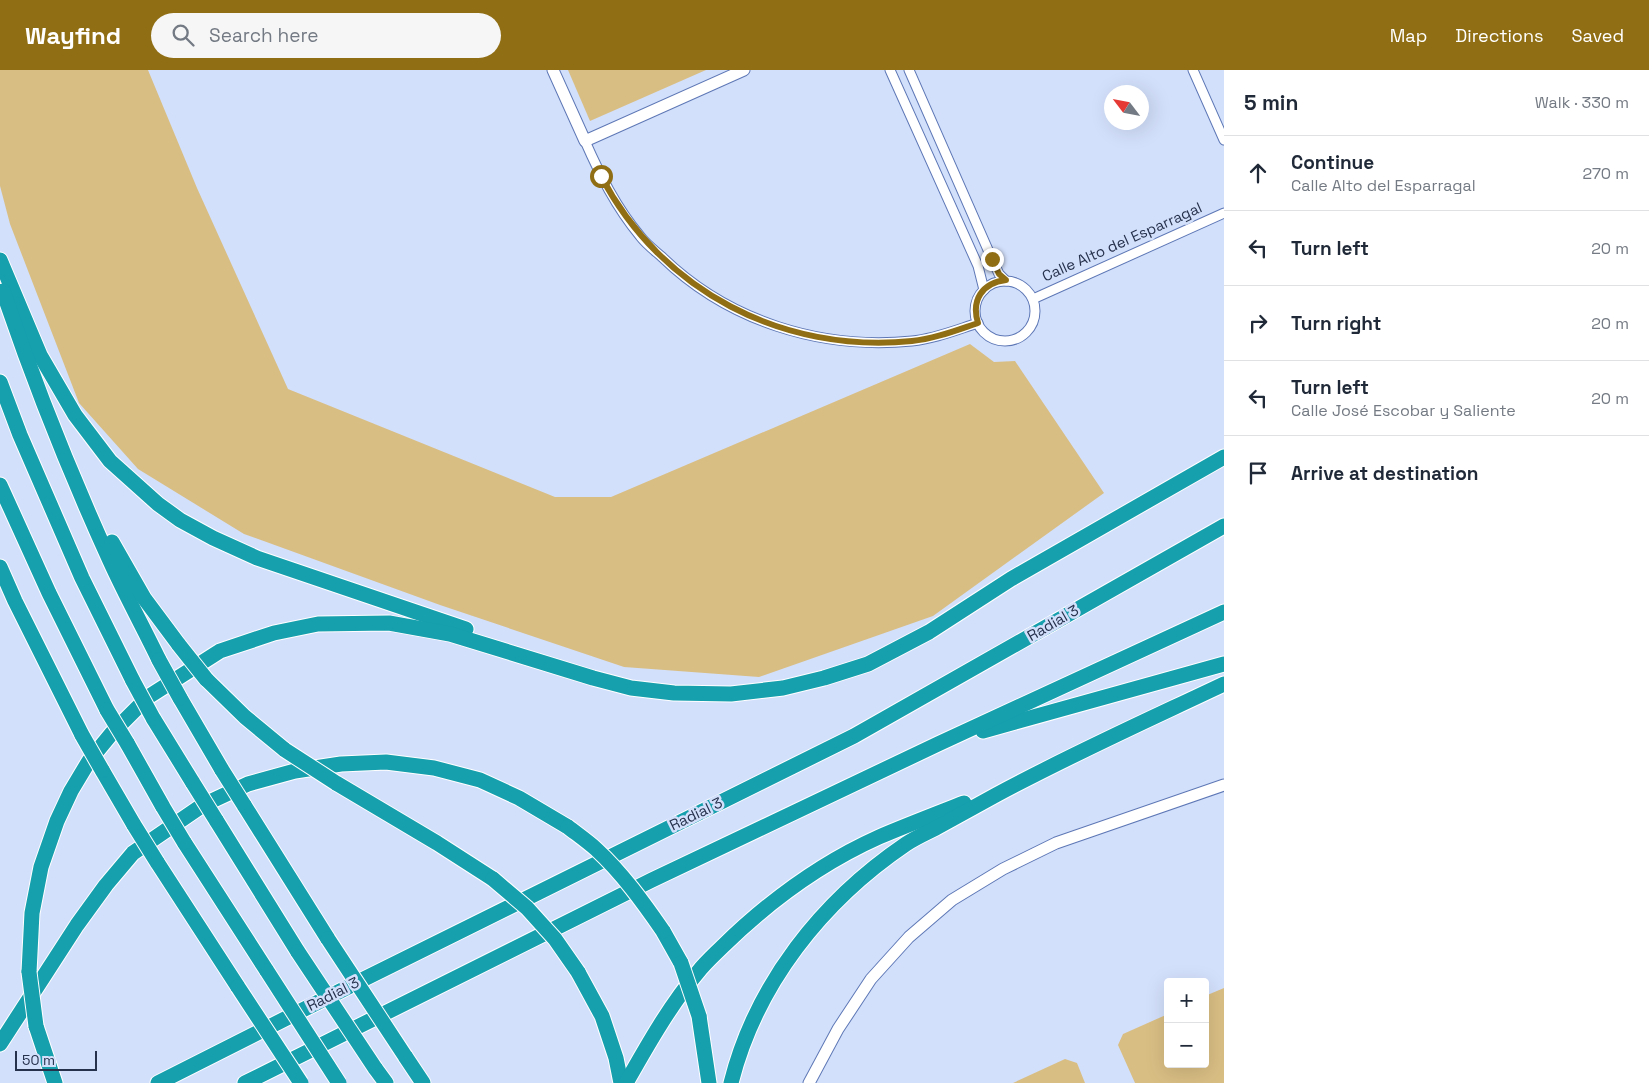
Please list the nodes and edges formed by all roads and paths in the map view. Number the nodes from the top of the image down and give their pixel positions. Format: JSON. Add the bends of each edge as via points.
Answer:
{"nodes":[{"id":1,"x":553,"y":70,"type":"edge"},
{"id":2,"x":744,"y":70,"type":"edge"},
{"id":3,"x":890,"y":70,"type":"edge"},
{"id":4,"x":909,"y":70,"type":"edge"},
{"id":5,"x":1193,"y":70,"type":"edge"},
{"id":6,"x":1224,"y":140,"type":"edge"},
{"id":7,"x":585,"y":141,"type":"junction"},
{"id":8,"x":1224,"y":213,"type":"edge"},
{"id":9,"x":0,"y":260,"type":"edge"},
{"id":10,"x":1006,"y":280,"type":"junction"},
{"id":11,"x":0,"y":281,"type":"edge"},
{"id":12,"x":984,"y":290,"type":"junction"},
{"id":13,"x":1033,"y":299,"type":"junction"},
{"id":14,"x":978,"y":323,"type":"junction"},
{"id":15,"x":0,"y":382,"type":"edge"},
{"id":16,"x":53,"y":426,"type":"junction"},
{"id":17,"x":1224,"y":457,"type":"edge"},
{"id":18,"x":0,"y":485,"type":"edge"},
{"id":19,"x":1224,"y":526,"type":"edge"},
{"id":20,"x":0,"y":567,"type":"edge"},
{"id":21,"x":1224,"y":612,"type":"edge"},
{"id":22,"x":1224,"y":664,"type":"edge"},
{"id":23,"x":592,"y":678,"type":"junction"},
{"id":24,"x":1224,"y":684,"type":"edge"},
{"id":25,"x":938,"y":744,"type":"junction"},
{"id":26,"x":1034,"y":774,"type":"junction"},
{"id":27,"x":1224,"y":785,"type":"edge"},
{"id":28,"x":0,"y":1044,"type":"edge"},
{"id":29,"x":55,"y":1083,"type":"edge"},
{"id":30,"x":158,"y":1083,"type":"edge"},
{"id":31,"x":245,"y":1083,"type":"edge"},
{"id":32,"x":301,"y":1083,"type":"edge"},
{"id":33,"x":339,"y":1083,"type":"edge"},
{"id":34,"x":386,"y":1083,"type":"edge"},
{"id":35,"x":423,"y":1083,"type":"edge"},
{"id":36,"x":621,"y":1083,"type":"edge"},
{"id":37,"x":626,"y":1083,"type":"edge"},
{"id":38,"x":709,"y":1083,"type":"edge"},
{"id":39,"x":731,"y":1083,"type":"edge"},
{"id":40,"x":808,"y":1083,"type":"edge"}],
"edges":[{"from":1,"to":7,"type":"street"},
{"from":2,"to":7,"type":"street"},
{"from":3,"to":12,"type":"street","via":[[978,266]]},
{"from":4,"to":10,"type":"street","via":[[992,259]]},
{"from":5,"to":6,"type":"street"},
{"from":7,"to":14,"type":"street","via":[[611,197],[641,237],[677,272],[707,294],[755,318],[815,337],[865,342],[913,341]]},
{"from":8,"to":13,"type":"street","name":"Calle Alto del Esparragal"},
{"from":9,"to":23,"type":"highway","via":[[40,355],[75,415],[110,460],[180,520],[257,558],[533,651]]},
{"from":10,"to":12,"type":"street"},
{"from":10,"to":13,"type":"street","via":[[1022,286]]},
{"from":11,"to":16,"type":"highway","via":[[24,354]]},
{"from":12,"to":14,"type":"street","via":[[976,305]]},
{"from":13,"to":14,"type":"street","via":[[1036,309],[1032,324],[1018,339],[997,340],[983,332]]},
{"from":15,"to":34,"type":"highway","bridge":true,"via":[[82,578],[153,718],[298,952]]},
{"from":16,"to":35,"type":"highway","bridge":true,"via":[[110,562],[180,698],[328,939]]},
{"from":16,"to":36,"type":"highway","bridge":true,"via":[[144,598],[206,679],[285,750],[493,879],[527,908],[555,939],[578,972],[602,1016]]},
{"from":17,"to":23,"type":"highway","via":[[1011,578],[929,632],[868,664],[783,688],[731,694],[630,688]]},
{"from":18,"to":33,"type":"highway","bridge":true,"via":[[49,593],[126,742],[184,842]]},
{"from":19,"to":30,"type":"highway","name":"Radial 3","via":[[854,736]]},
{"from":20,"to":32,"type":"highway","bridge":true,"via":[[82,735],[134,825]]},
{"from":21,"to":25,"type":"highway"},
{"from":22,"to":25,"type":"highway"},
{"from":23,"to":29,"type":"highway","bridge":true,"via":[[450,634],[389,623],[318,624],[274,633],[220,652],[148,697],[89,761],[57,821],[41,867],[32,913],[30,972],[36,1026]]},
{"from":24,"to":26,"type":"highway"},
{"from":25,"to":31,"type":"highway","via":[[652,880]]},
{"from":26,"to":37,"type":"highway","via":[[878,837],[834,860],[790,889],[698,971],[656,1030]]},
{"from":26,"to":39,"type":"highway","via":[[907,843],[831,906],[796,946],[775,977],[746,1036]]},
{"from":27,"to":40,"type":"street","via":[[1056,843],[1002,869],[952,900],[909,937],[871,979]]},
{"from":28,"to":38,"type":"highway","bridge":true,"via":[[77,925],[133,853],[203,805],[248,784],[295,771],[386,762],[434,768],[480,780],[519,798],[568,827],[621,874],[644,902],[680,963],[699,1016]]}]}
